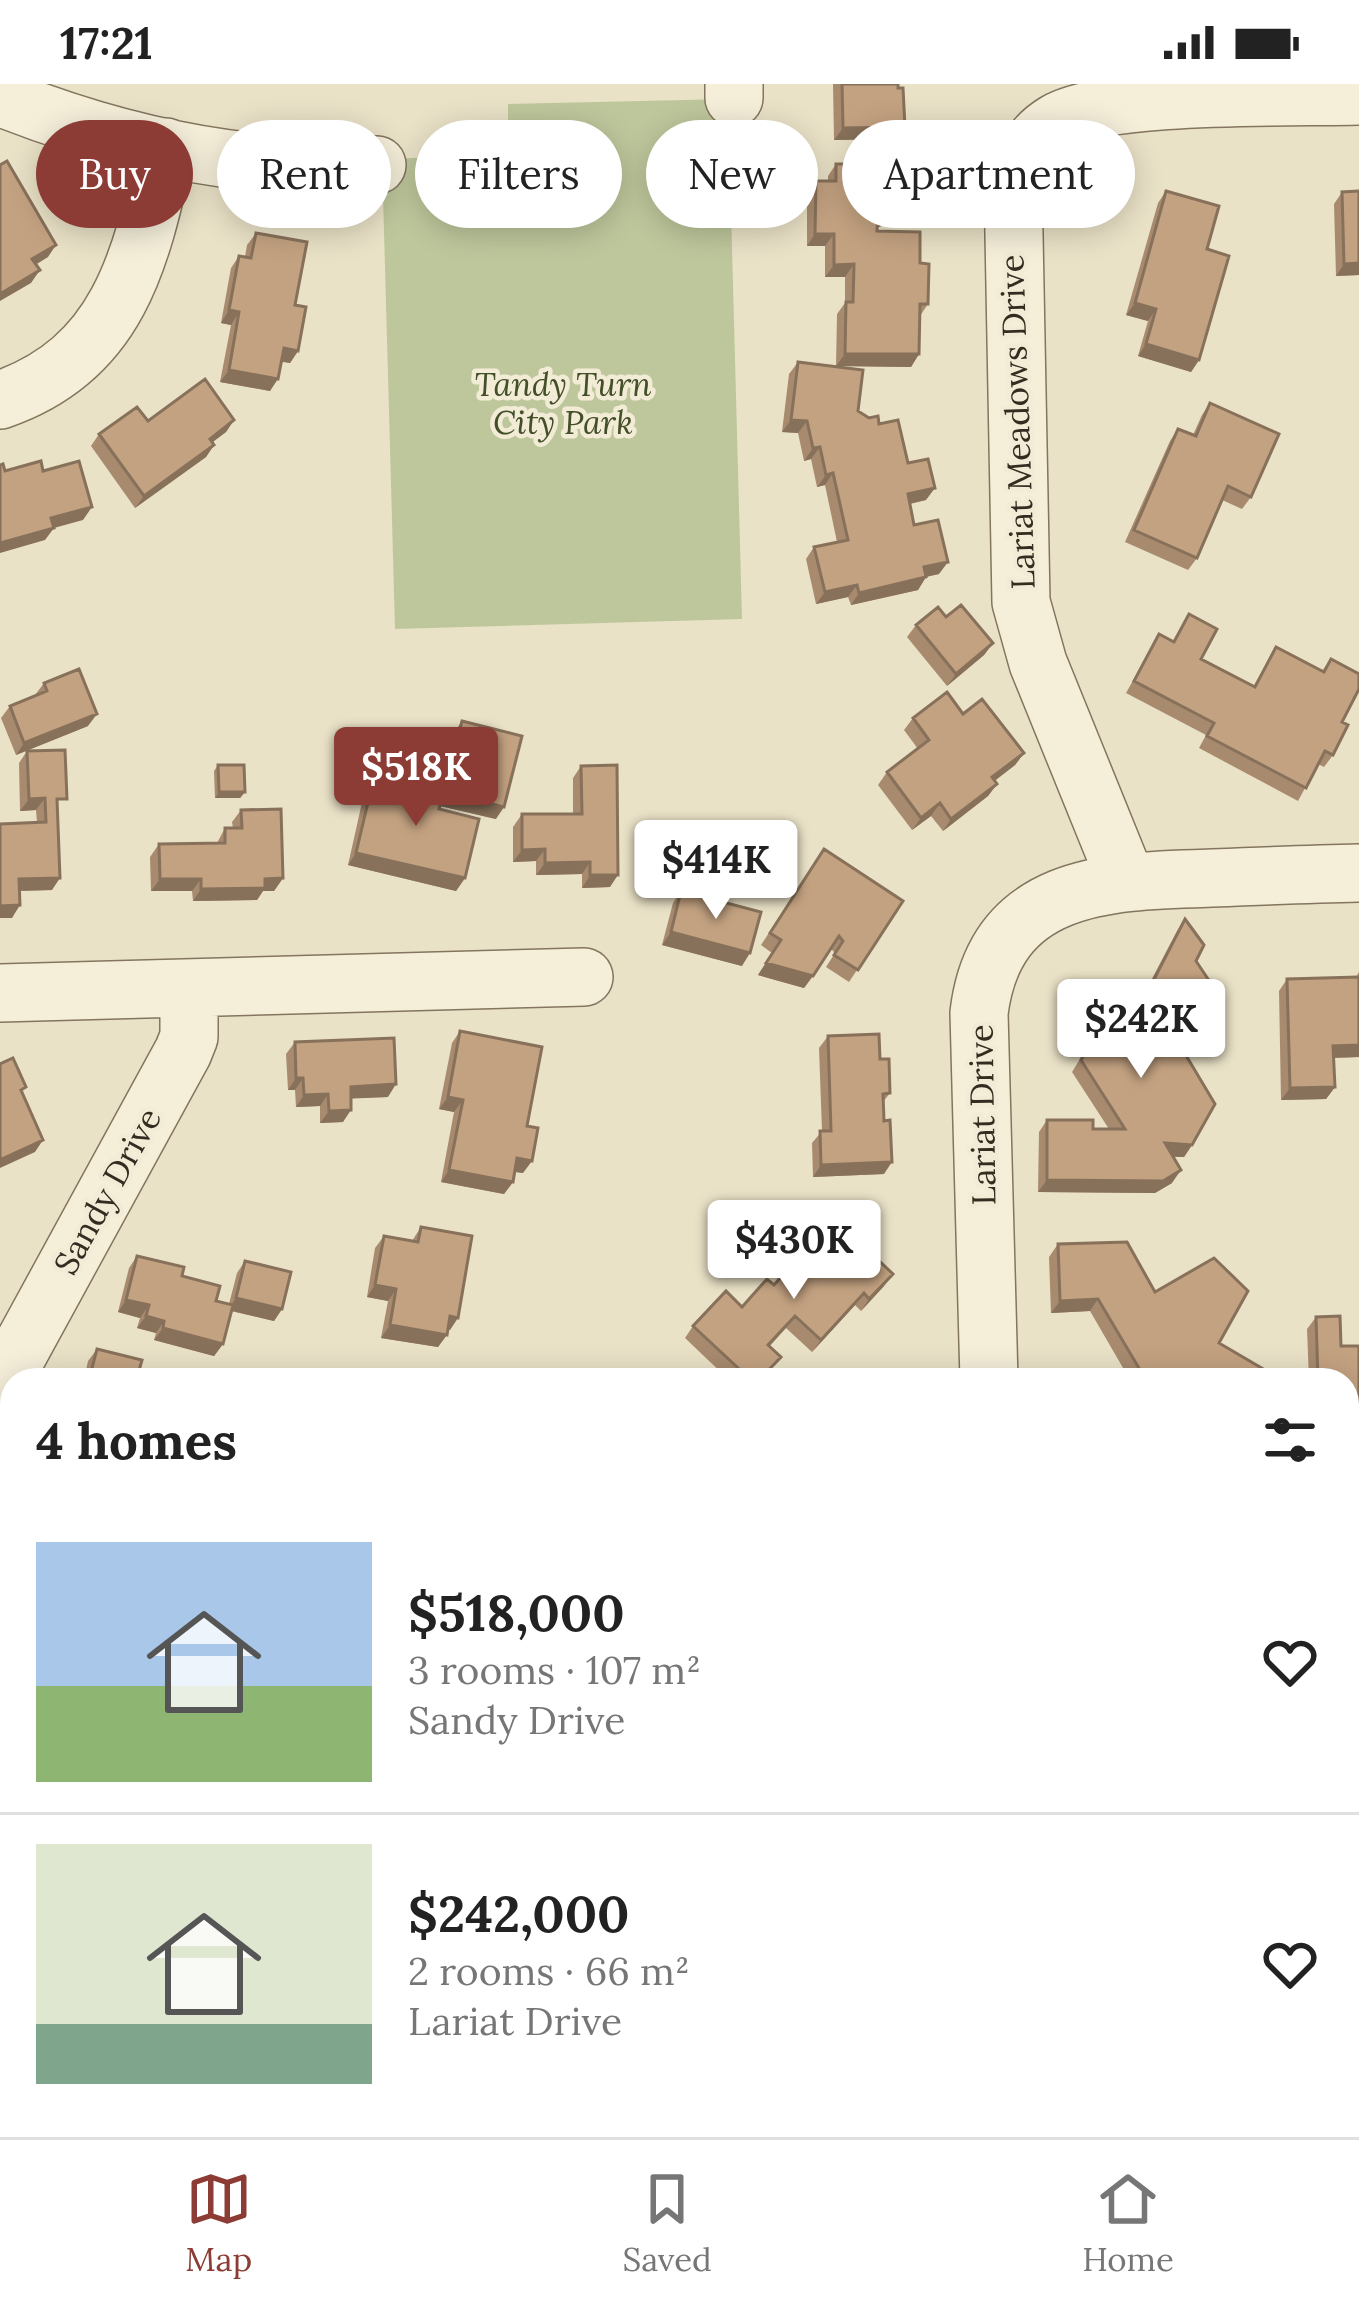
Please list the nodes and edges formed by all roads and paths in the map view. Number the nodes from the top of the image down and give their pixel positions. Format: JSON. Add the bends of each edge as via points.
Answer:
{"nodes":[{"id":1,"x":1359,"y":96,"type":"edge"},
{"id":2,"x":0,"y":97,"type":"edge"},
{"id":3,"x":70,"y":120,"type":"edge"},
{"id":4,"x":145,"y":228,"type":"edge"},
{"id":5,"x":0,"y":400,"type":"edge"},
{"id":6,"x":1359,"y":873,"type":"edge"},
{"id":7,"x":1126,"y":880,"type":"junction"},
{"id":8,"x":584,"y":976,"type":"dead end"},
{"id":9,"x":189,"y":988,"type":"junction"},
{"id":10,"x":0,"y":993,"type":"edge"},
{"id":11,"x":10,"y":1368,"type":"edge"},
{"id":12,"x":988,"y":1368,"type":"edge"}],
"edges":[{"from":1,"to":7,"type":"street","name":"Lariat Meadows Drive","via":[[1078,111],[1033,141],[1013,182],[1021,602],[1037,664]]},
{"from":2,"to":3,"type":"street"},
{"from":4,"to":5,"type":"street","via":[[135,269],[99,333],[50,379]]},
{"from":6,"to":7,"type":"street","name":"Lariat Drive"},
{"from":7,"to":12,"type":"street","name":"Lariat Drive","via":[[1044,904],[1006,940],[982,989]]},
{"from":8,"to":9,"type":"street"},
{"from":9,"to":10,"type":"street"},
{"from":9,"to":11,"type":"street","name":"Sandy Drive","via":[[183,1052]]}]}
